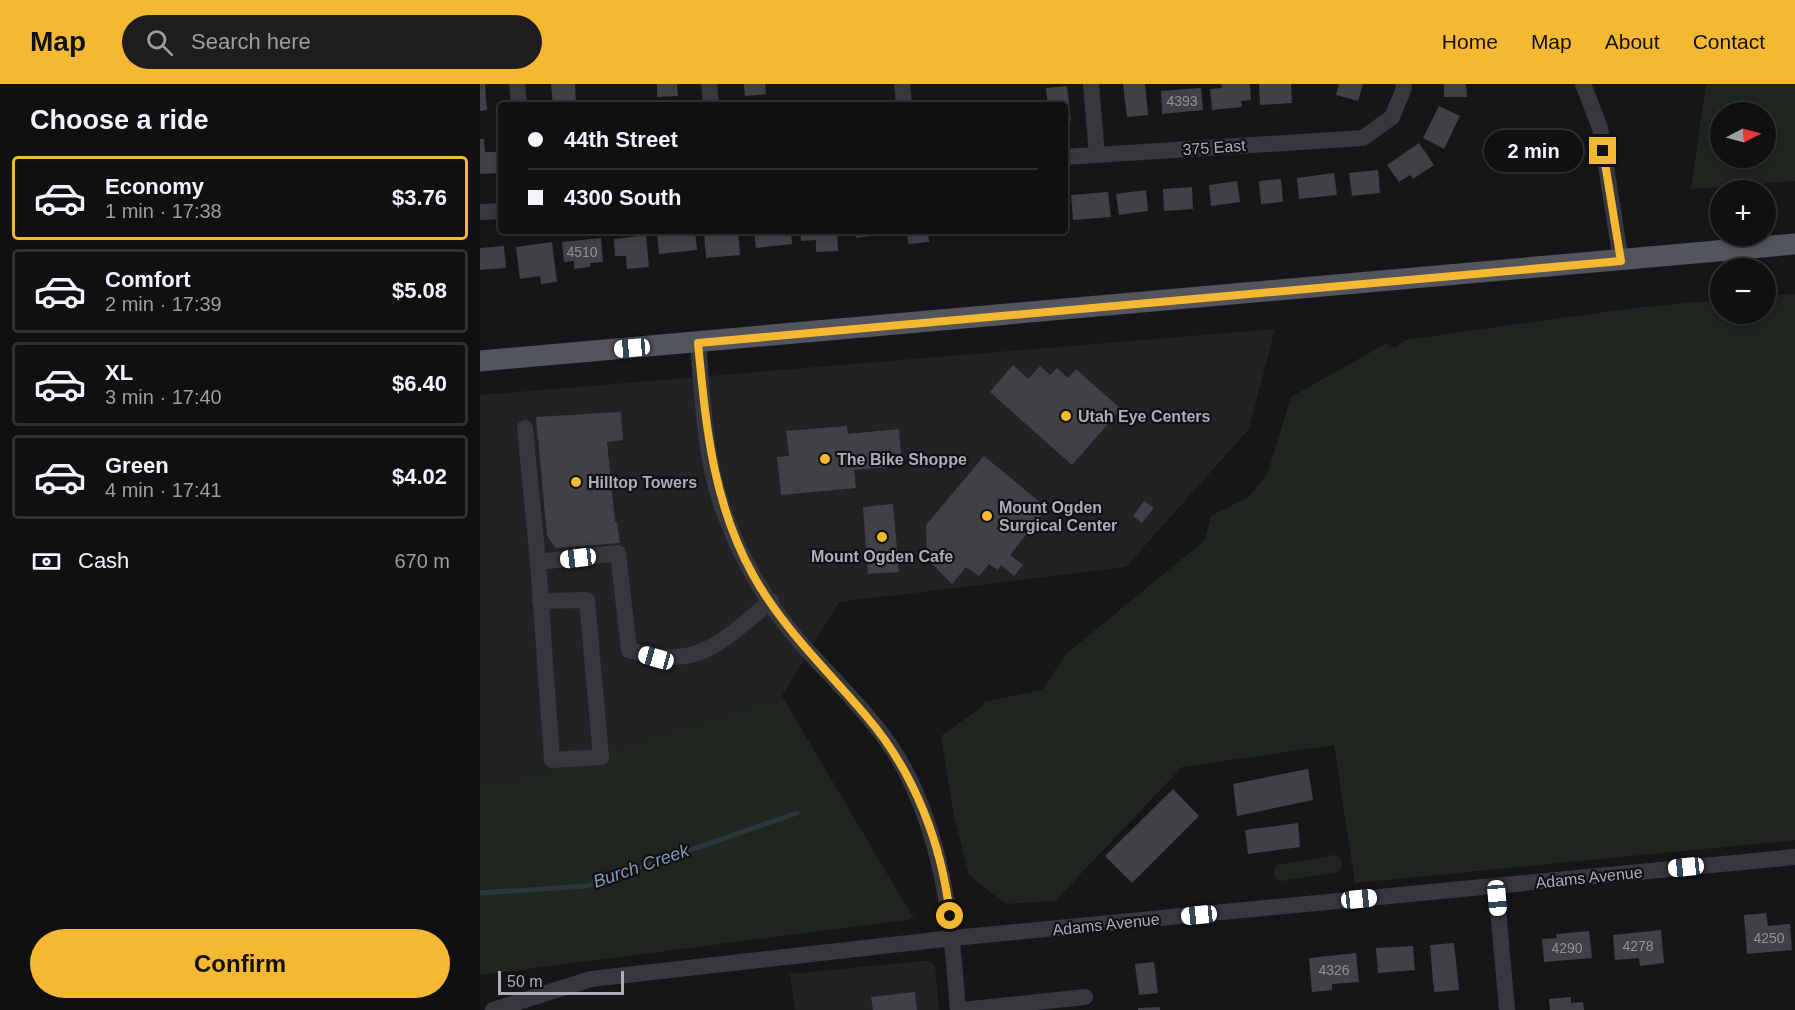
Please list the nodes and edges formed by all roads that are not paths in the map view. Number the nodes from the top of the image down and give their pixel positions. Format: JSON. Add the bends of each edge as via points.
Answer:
{"nodes":[{"id":1,"x":517,"y":84,"type":"edge"},
{"id":2,"x":710,"y":84,"type":"edge"},
{"id":3,"x":902,"y":84,"type":"edge"},
{"id":4,"x":1091,"y":84,"type":"edge"},
{"id":5,"x":1403,"y":84,"type":"edge"},
{"id":6,"x":1583,"y":84,"type":"edge"},
{"id":7,"x":519,"y":102,"type":"edge"},
{"id":8,"x":711,"y":102,"type":"edge"},
{"id":9,"x":904,"y":102,"type":"edge"},
{"id":10,"x":1097,"y":155,"type":"junction"},
{"id":11,"x":1068,"y":158,"type":"edge"},
{"id":12,"x":498,"y":211,"type":"edge"},
{"id":13,"x":480,"y":212,"type":"edge"},
{"id":14,"x":1795,"y":244,"type":"edge"},
{"id":15,"x":1621,"y":261,"type":"junction"},
{"id":16,"x":698,"y":343,"type":"junction"},
{"id":17,"x":480,"y":361,"type":"edge"},
{"id":18,"x":525,"y":428,"type":"dead end"},
{"id":19,"x":538,"y":562,"type":"junction"},
{"id":20,"x":540,"y":601,"type":"junction"},
{"id":21,"x":771,"y":601,"type":"junction"},
{"id":22,"x":1795,"y":857,"type":"edge"},
{"id":23,"x":1496,"y":886,"type":"junction"},
{"id":24,"x":952,"y":938,"type":"junction"},
{"id":25,"x":1085,"y":997,"type":"dead end"},
{"id":26,"x":493,"y":1010,"type":"edge"},
{"id":27,"x":960,"y":1010,"type":"edge"},
{"id":28,"x":1507,"y":1010,"type":"edge"}],
"edges":[{"from":1,"to":7,"type":"street"},
{"from":2,"to":8,"type":"street"},
{"from":3,"to":9,"type":"street"},
{"from":4,"to":10,"type":"street"},
{"from":5,"to":10,"type":"street","name":"375 East","via":[[1392,117],[1363,138]]},
{"from":6,"to":15,"type":"street","via":[[1600,128]]},
{"from":10,"to":11,"type":"street","name":"375 East"},
{"from":12,"to":13,"type":"street"},
{"from":14,"to":15,"type":"main road"},
{"from":15,"to":16,"type":"main road"},
{"from":16,"to":17,"type":"main road"},
{"from":16,"to":21,"type":"street","via":[[705,425],[716,485],[753,576]]},
{"from":18,"to":19,"type":"street"},
{"from":19,"to":20,"type":"street"},
{"from":19,"to":21,"type":"street","via":[[618,553],[629,650],[656,658],[691,656],[717,645]]},
{"from":20,"to":20,"type":"street","via":[[552,760],[601,757],[588,600]]},
{"from":21,"to":24,"type":"street","via":[[793,634],[869,719],[908,774],[928,822],[947,893]]},
{"from":22,"to":23,"type":"street","name":"Adams Avenue"},
{"from":23,"to":24,"type":"street","name":"Adams Avenue"},
{"from":23,"to":28,"type":"street"},
{"from":24,"to":26,"type":"street","name":"Adams Avenue","via":[[591,979]]},
{"from":24,"to":27,"type":"street"},
{"from":25,"to":27,"type":"street"}]}
